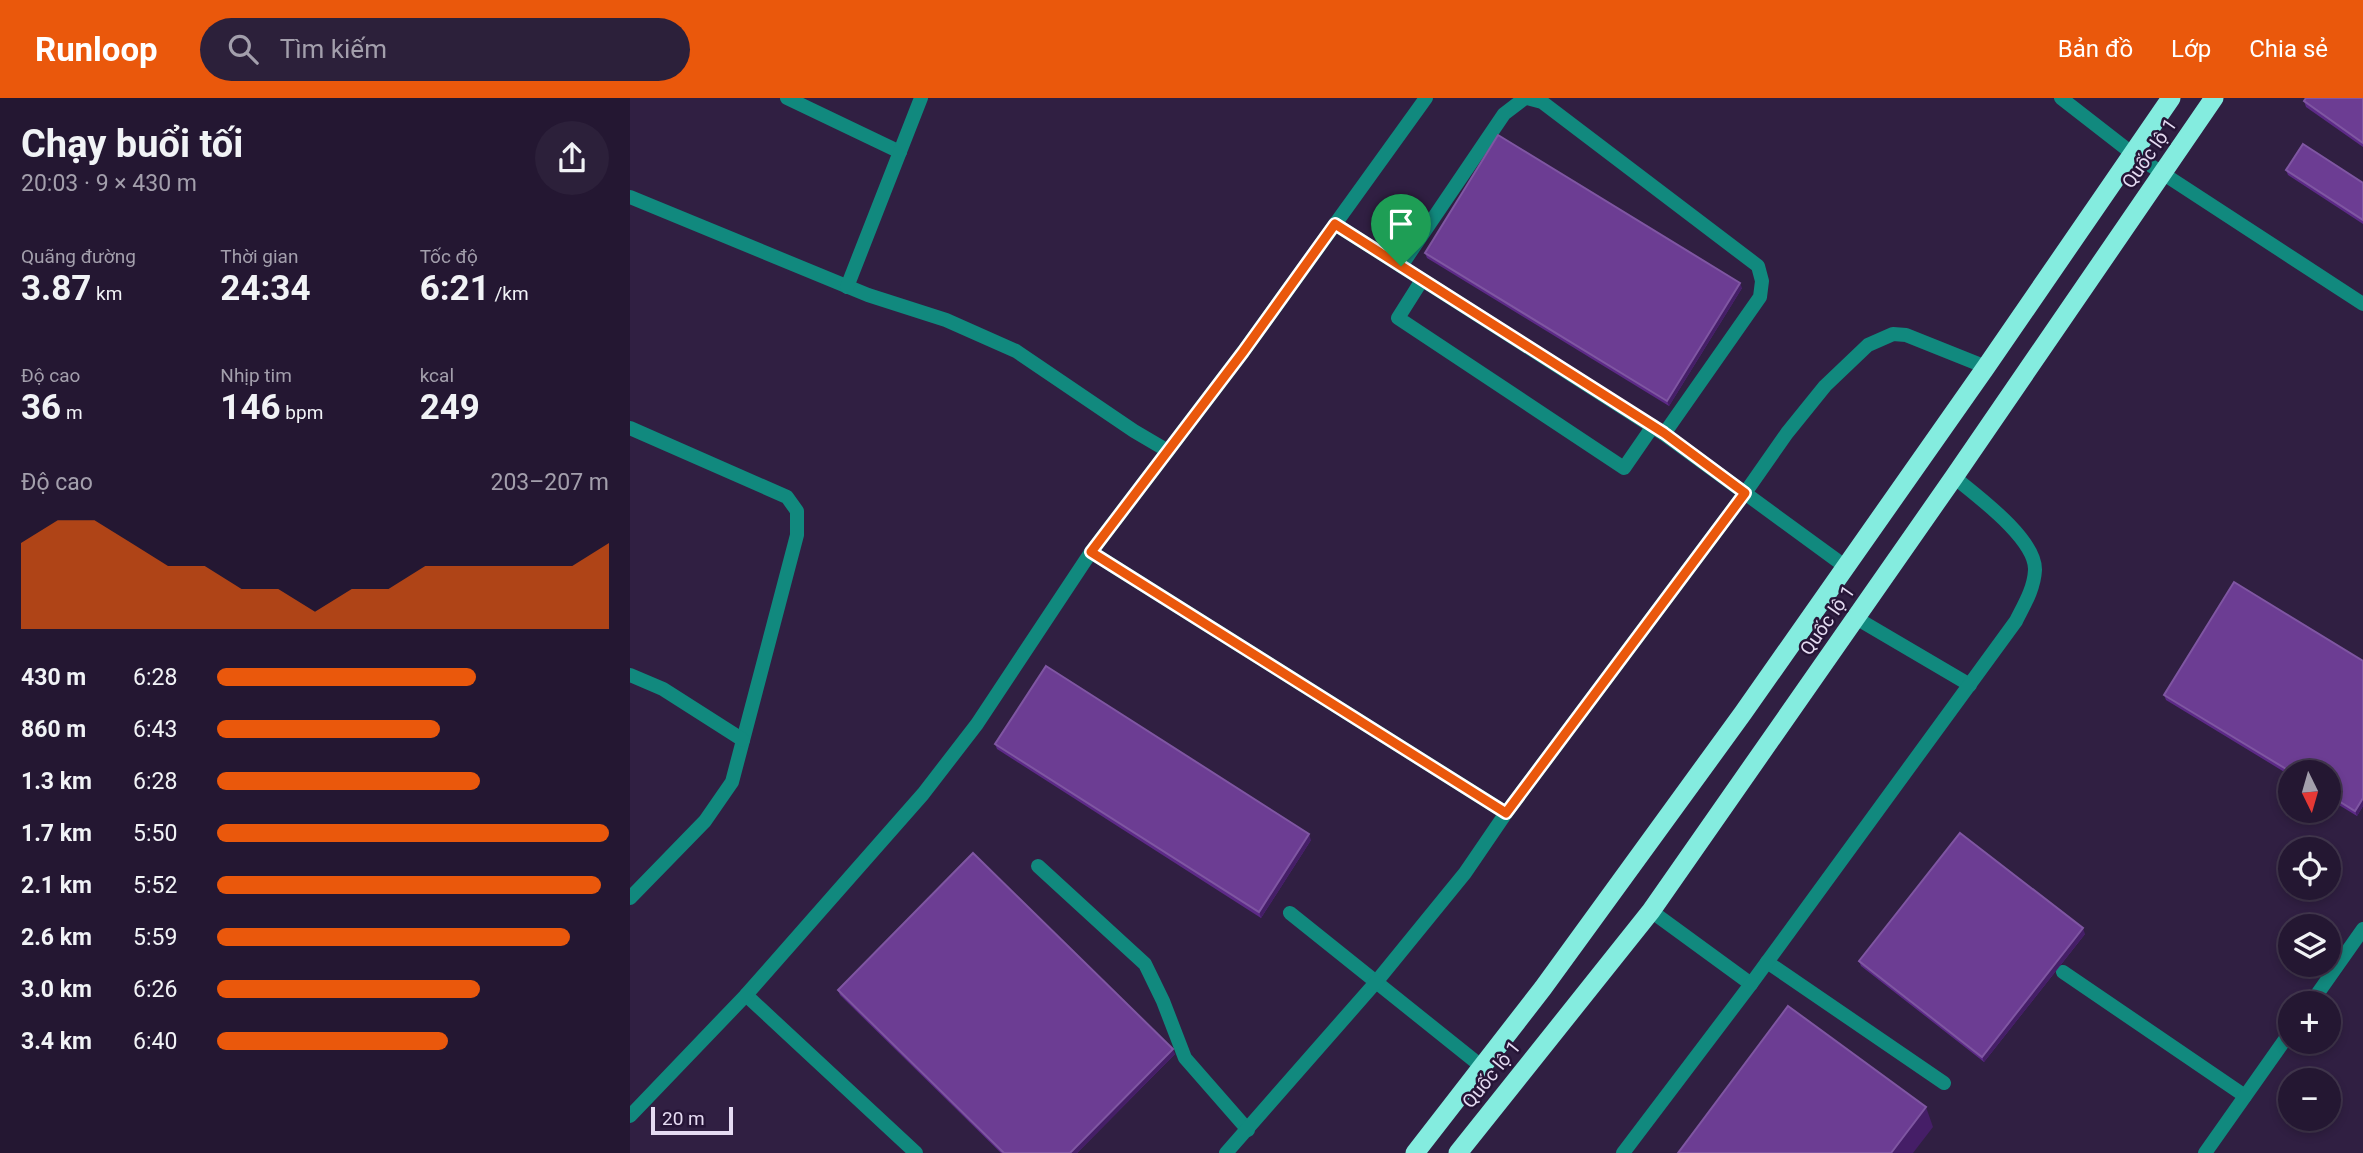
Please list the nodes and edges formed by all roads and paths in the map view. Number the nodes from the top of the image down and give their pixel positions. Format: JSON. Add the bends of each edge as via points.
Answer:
{"nodes":[{"id":1,"x":787,"y":98,"type":"edge"},
{"id":2,"x":921,"y":98,"type":"edge"},
{"id":3,"x":1426,"y":98,"type":"edge"},
{"id":4,"x":1526,"y":98,"type":"edge"},
{"id":5,"x":2061,"y":98,"type":"edge"},
{"id":6,"x":2171,"y":98,"type":"edge"},
{"id":7,"x":2214,"y":98,"type":"edge"},
{"id":8,"x":900,"y":152,"type":"junction"},
{"id":9,"x":2133,"y":154,"type":"junction"},
{"id":10,"x":2162,"y":173,"type":"junction"},
{"id":11,"x":630,"y":197,"type":"edge"},
{"id":12,"x":1335,"y":224,"type":"junction"},
{"id":13,"x":1401,"y":266,"type":"junction"},
{"id":14,"x":1422,"y":280,"type":"junction"},
{"id":15,"x":847,"y":287,"type":"junction"},
{"id":16,"x":2363,"y":304,"type":"edge"},
{"id":17,"x":1986,"y":367,"type":"junction"},
{"id":18,"x":630,"y":428,"type":"edge"},
{"id":19,"x":1658,"y":430,"type":"junction"},
{"id":20,"x":1168,"y":451,"type":"junction"},
{"id":21,"x":1954,"y":477,"type":"junction"},
{"id":22,"x":1745,"y":493,"type":"junction"},
{"id":23,"x":1091,"y":552,"type":"junction"},
{"id":24,"x":1846,"y":567,"type":"junction"},
{"id":25,"x":1856,"y":618,"type":"junction"},
{"id":26,"x":630,"y":676,"type":"edge"},
{"id":27,"x":1970,"y":685,"type":"junction"},
{"id":28,"x":743,"y":740,"type":"junction"},
{"id":29,"x":1506,"y":813,"type":"junction"},
{"id":30,"x":1038,"y":866,"type":"dead end"},
{"id":31,"x":630,"y":898,"type":"edge"},
{"id":32,"x":1651,"y":911,"type":"junction"},
{"id":33,"x":1290,"y":913,"type":"dead end"},
{"id":34,"x":2363,"y":929,"type":"edge"},
{"id":35,"x":1767,"y":962,"type":"junction"},
{"id":36,"x":2063,"y":972,"type":"dead end"},
{"id":37,"x":1377,"y":981,"type":"junction"},
{"id":38,"x":1751,"y":984,"type":"junction"},
{"id":39,"x":2319,"y":991,"type":"edge"},
{"id":40,"x":746,"y":995,"type":"junction"},
{"id":41,"x":2278,"y":1049,"type":"edge"},
{"id":42,"x":1481,"y":1066,"type":"junction"},
{"id":43,"x":1944,"y":1083,"type":"dead end"},
{"id":44,"x":2245,"y":1096,"type":"junction"},
{"id":45,"x":630,"y":1116,"type":"edge"},
{"id":46,"x":1248,"y":1130,"type":"junction"},
{"id":47,"x":916,"y":1153,"type":"edge"},
{"id":48,"x":1226,"y":1153,"type":"edge"},
{"id":49,"x":1415,"y":1153,"type":"edge"},
{"id":50,"x":1458,"y":1153,"type":"edge"},
{"id":51,"x":1623,"y":1153,"type":"edge"},
{"id":52,"x":2205,"y":1153,"type":"edge"}],
"edges":[{"from":1,"to":8,"type":"street"},
{"from":2,"to":8,"type":"street"},
{"from":3,"to":12,"type":"street"},
{"from":4,"to":13,"type":"street","via":[[1504,114]]},
{"from":4,"to":19,"type":"street","via":[[1542,102],[1758,266],[1760,297]]},
{"from":5,"to":9,"type":"street"},
{"from":6,"to":9,"type":"highway","name":"Quốc lộ 1"},
{"from":7,"to":10,"type":"highway","name":"Quốc lộ 1"},
{"from":8,"to":15,"type":"street"},
{"from":9,"to":10,"type":"street"},
{"from":9,"to":17,"type":"highway","name":"Quốc lộ 1"},
{"from":10,"to":16,"type":"street"},
{"from":10,"to":21,"type":"highway","name":"Quốc lộ 1"},
{"from":11,"to":15,"type":"street"},
{"from":12,"to":13,"type":"street"},
{"from":12,"to":20,"type":"street"},
{"from":13,"to":14,"type":"street"},
{"from":14,"to":19,"type":"street"},
{"from":14,"to":19,"type":"street","via":[[1398,318],[1624,468]]},
{"from":15,"to":20,"type":"street","via":[[946,320],[1016,351]]},
{"from":17,"to":22,"type":"street","via":[[1906,335],[1879,339],[1825,386]]},
{"from":17,"to":24,"type":"highway","name":"Quốc lộ 1"},
{"from":18,"to":28,"type":"street","via":[[787,498],[797,511],[797,535]]},
{"from":19,"to":22,"type":"street"},
{"from":20,"to":23,"type":"street"},
{"from":21,"to":25,"type":"highway","name":"Quốc lộ 1"},
{"from":21,"to":27,"type":"street","via":[[2003,518],[2026,544],[2035,568],[2031,590],[2016,621]]},
{"from":22,"to":24,"type":"street"},
{"from":22,"to":29,"type":"street"},
{"from":23,"to":29,"type":"street"},
{"from":23,"to":40,"type":"street","via":[[977,724],[923,794]]},
{"from":24,"to":42,"type":"highway","name":"Quốc lộ 1","via":[[1559,967]]},
{"from":25,"to":27,"type":"street"},
{"from":25,"to":32,"type":"highway","name":"Quốc lộ 1"},
{"from":26,"to":28,"type":"street","via":[[663,689]]},
{"from":27,"to":35,"type":"street"},
{"from":28,"to":31,"type":"street","via":[[732,782],[705,821]]},
{"from":29,"to":37,"type":"street","via":[[1465,873]]},
{"from":30,"to":46,"type":"street","via":[[1146,964],[1185,1058]]},
{"from":32,"to":38,"type":"street"},
{"from":32,"to":50,"type":"highway","name":"Quốc lộ 1"},
{"from":33,"to":37,"type":"street"},
{"from":34,"to":39,"type":"street"},
{"from":35,"to":38,"type":"street"},
{"from":35,"to":43,"type":"street"},
{"from":36,"to":44,"type":"street"},
{"from":37,"to":42,"type":"street"},
{"from":37,"to":46,"type":"street"},
{"from":38,"to":51,"type":"street"},
{"from":40,"to":45,"type":"street"},
{"from":40,"to":47,"type":"street"},
{"from":41,"to":44,"type":"street"},
{"from":42,"to":49,"type":"highway","name":"Quốc lộ 1"},
{"from":44,"to":52,"type":"street"},
{"from":46,"to":48,"type":"street"}]}
